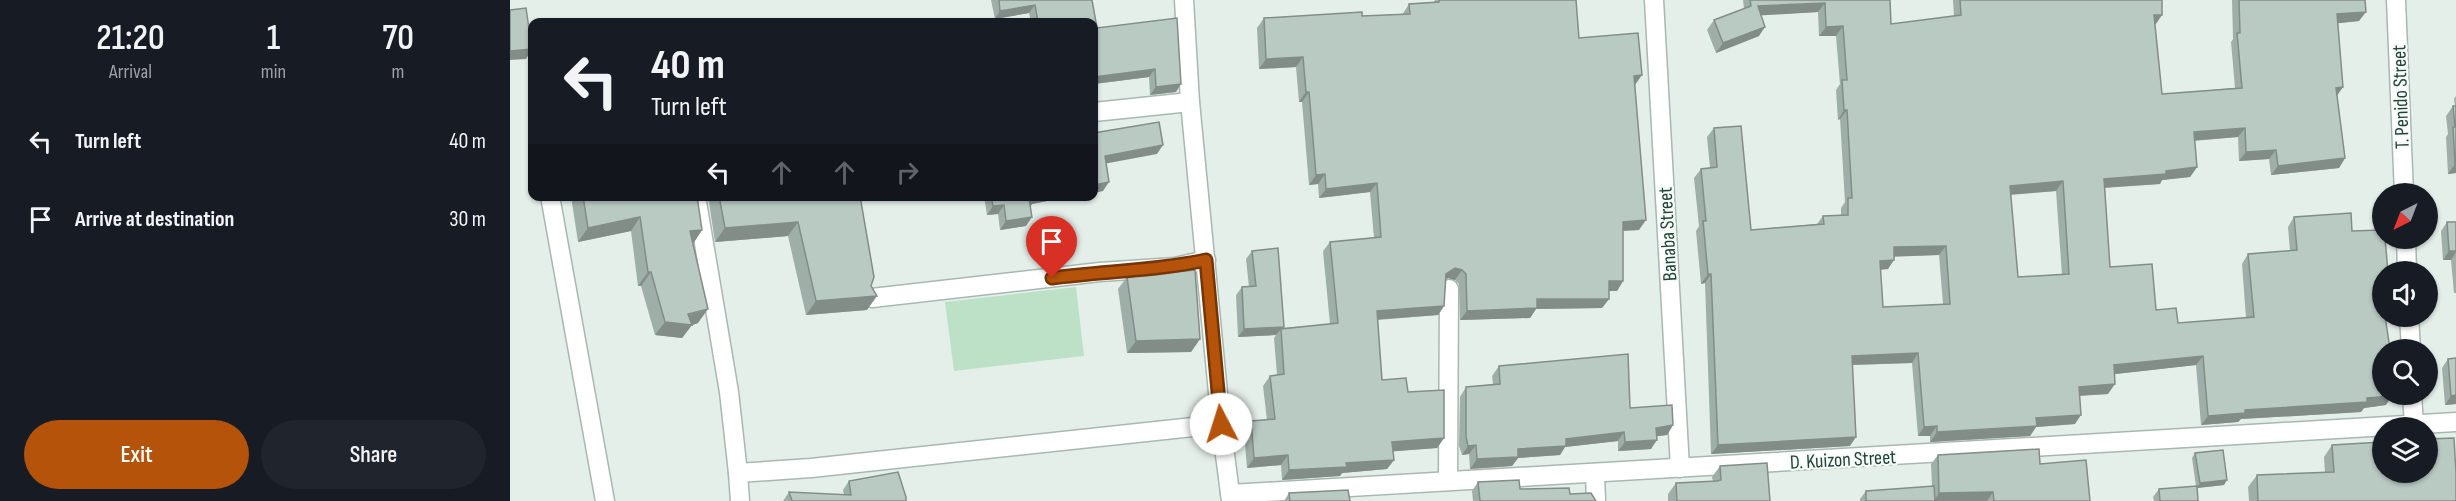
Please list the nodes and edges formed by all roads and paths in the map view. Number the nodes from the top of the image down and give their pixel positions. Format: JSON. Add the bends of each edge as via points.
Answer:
{"nodes":[{"id":1,"x":1184,"y":0,"type":"edge"},
{"id":2,"x":1654,"y":0,"type":"edge"},
{"id":3,"x":2396,"y":0,"type":"edge"},
{"id":4,"x":1190,"y":102,"type":"junction"},
{"id":5,"x":1098,"y":111,"type":"edge"},
{"id":6,"x":2404,"y":183,"type":"edge"},
{"id":7,"x":551,"y":201,"type":"edge"},
{"id":8,"x":697,"y":201,"type":"edge"},
{"id":9,"x":1206,"y":260,"type":"junction"},
{"id":10,"x":1449,"y":289,"type":"dead end"},
{"id":11,"x":872,"y":298,"type":"edge"},
{"id":12,"x":2456,"y":422,"type":"edge"},
{"id":13,"x":2438,"y":423,"type":"edge"},
{"id":14,"x":1221,"y":424,"type":"junction"},
{"id":15,"x":2372,"y":427,"type":"edge"},
{"id":16,"x":1680,"y":468,"type":"junction"},
{"id":17,"x":738,"y":473,"type":"junction"},
{"id":18,"x":1595,"y":473,"type":"junction"},
{"id":19,"x":1448,"y":481,"type":"junction"},
{"id":20,"x":1230,"y":497,"type":"edge"},
{"id":21,"x":605,"y":501,"type":"edge"},
{"id":22,"x":740,"y":501,"type":"edge"},
{"id":23,"x":1596,"y":501,"type":"edge"}],
"edges":[{"from":1,"to":4,"type":"street"},
{"from":2,"to":16,"type":"street","name":"Banaba Street"},
{"from":3,"to":6,"type":"street","name":"T. Penido Street"},
{"from":4,"to":5,"type":"street"},
{"from":4,"to":9,"type":"street"},
{"from":7,"to":21,"type":"street"},
{"from":8,"to":17,"type":"street","via":[[729,392]]},
{"from":9,"to":11,"type":"street","via":[[1175,267]]},
{"from":9,"to":14,"type":"street"},
{"from":10,"to":19,"type":"street"},
{"from":12,"to":13,"type":"street","name":"D. Kuizon Street"},
{"from":14,"to":17,"type":"street"},
{"from":14,"to":20,"type":"street"},
{"from":15,"to":16,"type":"street","name":"D. Kuizon Street"},
{"from":16,"to":18,"type":"street","name":"D. Kuizon Street"},
{"from":17,"to":22,"type":"street"},
{"from":18,"to":19,"type":"street","name":"D. Kuizon Street"},
{"from":18,"to":23,"type":"street"},
{"from":19,"to":20,"type":"street","name":"D. Kuizon Street"}]}
